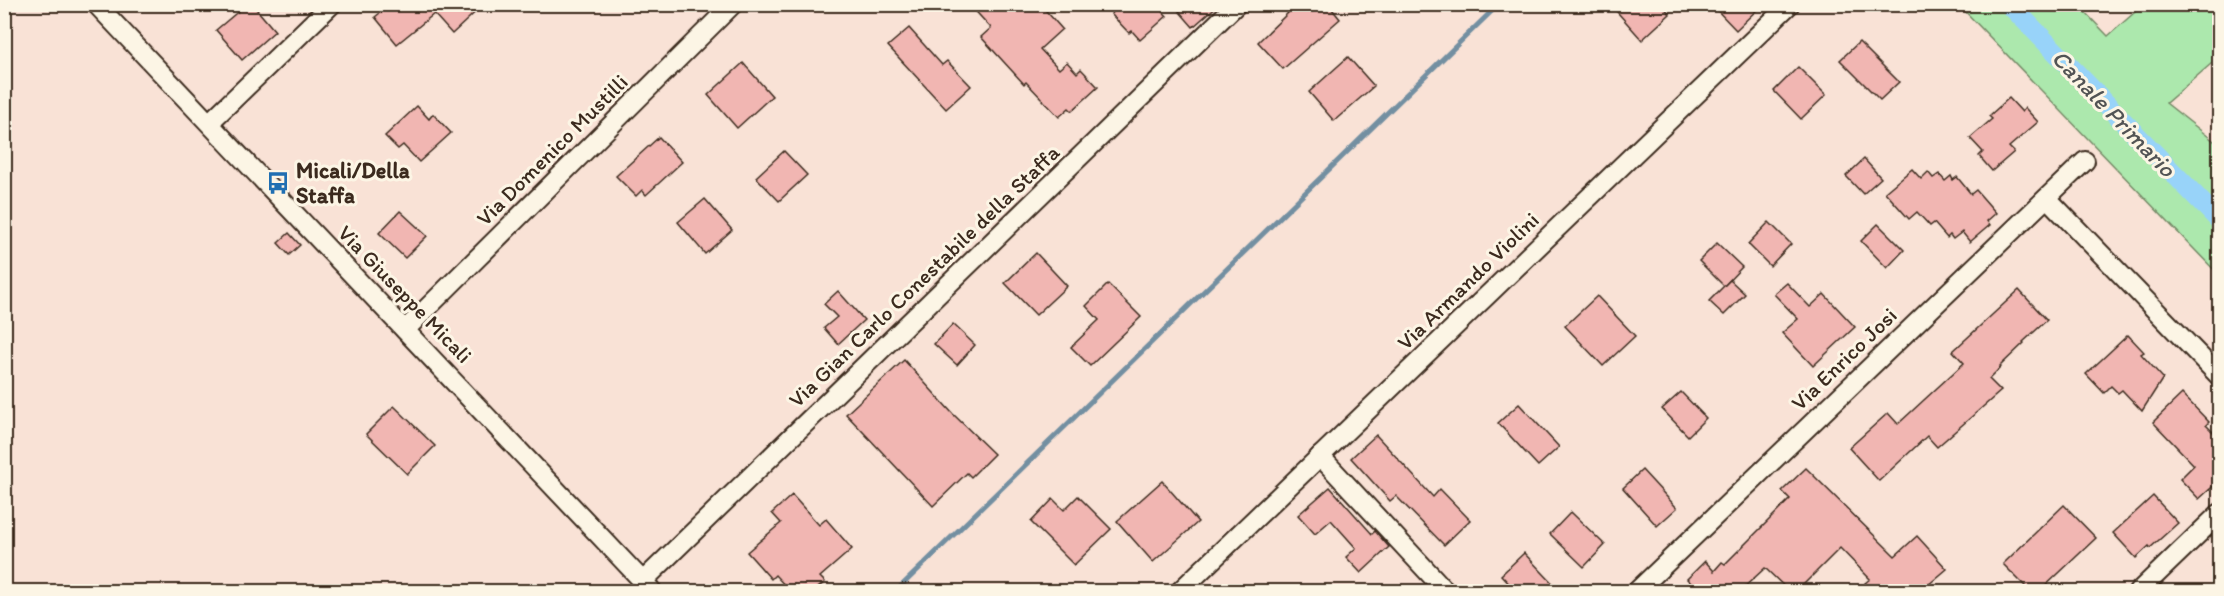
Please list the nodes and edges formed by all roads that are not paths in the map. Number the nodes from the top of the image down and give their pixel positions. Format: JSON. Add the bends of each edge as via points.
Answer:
{"nodes":[{"id":1,"x":96,"y":4,"type":"edge"},
{"id":2,"x":332,"y":4,"type":"edge"},
{"id":3,"x":734,"y":4,"type":"edge"},
{"id":4,"x":1237,"y":4,"type":"edge"},
{"id":5,"x":1790,"y":4,"type":"edge"},
{"id":6,"x":210,"y":122,"type":"junction"},
{"id":7,"x":2085,"y":161,"type":"dead end"},
{"id":8,"x":2047,"y":198,"type":"junction"},
{"id":9,"x":405,"y":330,"type":"junction"},
{"id":10,"x":2220,"y":377,"type":"edge"},
{"id":11,"x":1320,"y":456,"type":"junction"},
{"id":12,"x":2220,"y":513,"type":"edge"},
{"id":13,"x":648,"y":586,"type":"edge"},
{"id":14,"x":1179,"y":591,"type":"edge"},
{"id":15,"x":1437,"y":591,"type":"edge"},
{"id":16,"x":1636,"y":591,"type":"edge"},
{"id":17,"x":2138,"y":591,"type":"edge"}],
"edges":[{"from":1,"to":6,"type":"street","name":"Via Giuseppe Micali"},
{"from":2,"to":6,"type":"street"},
{"from":3,"to":9,"type":"street","name":"Via Domenico Mustilli"},
{"from":4,"to":13,"type":"street","name":"Via Gian Carlo Conestabile della Staffa"},
{"from":5,"to":11,"type":"street","name":"Via Armando Violini"},
{"from":6,"to":9,"type":"street","name":"Via Giuseppe Micali"},
{"from":7,"to":8,"type":"street","name":"Via Enrico Josi"},
{"from":8,"to":10,"type":"street"},
{"from":8,"to":16,"type":"street","name":"Via Enrico Josi"},
{"from":9,"to":13,"type":"street","name":"Via Giuseppe Micali"},
{"from":11,"to":14,"type":"street","name":"Via Armando Violini"},
{"from":11,"to":15,"type":"street","via":[[1442,587]]},
{"from":12,"to":17,"type":"street"}]}
